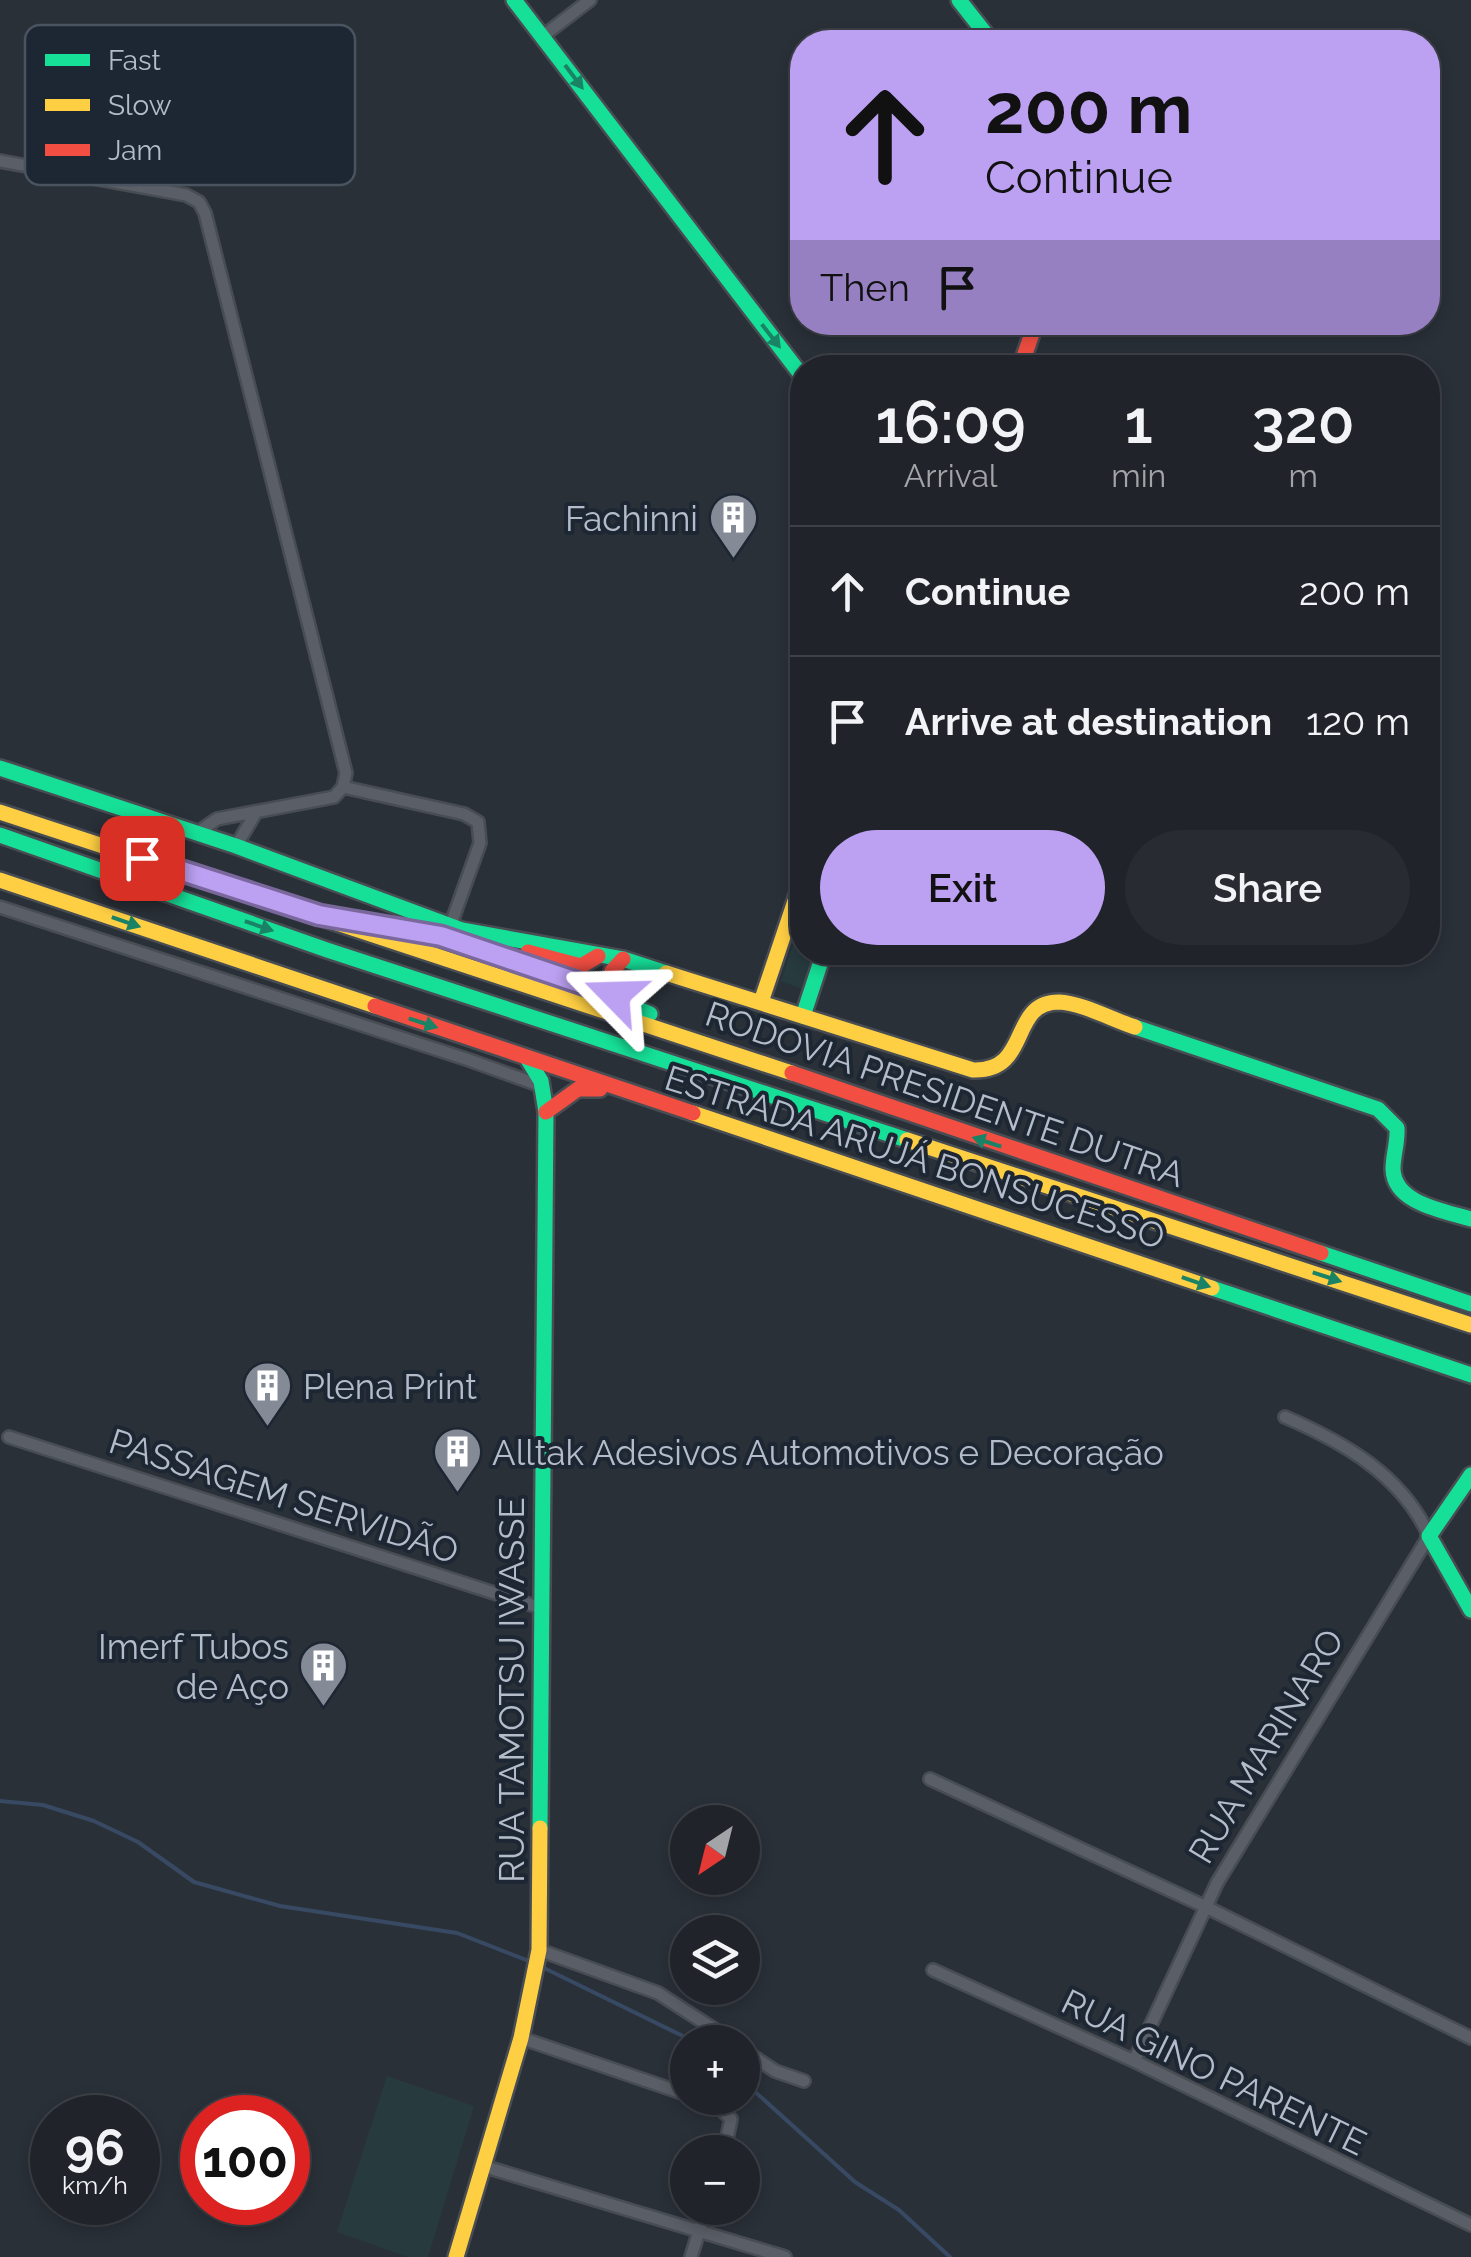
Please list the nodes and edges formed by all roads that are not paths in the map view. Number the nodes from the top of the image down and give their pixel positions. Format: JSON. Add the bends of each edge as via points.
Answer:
{"nodes":[{"id":1,"x":514,"y":0,"type":"edge"},
{"id":2,"x":590,"y":0,"type":"edge"},
{"id":3,"x":959,"y":0,"type":"edge"},
{"id":4,"x":983,"y":30,"type":"edge"},
{"id":5,"x":544,"y":36,"type":"junction"},
{"id":6,"x":0,"y":161,"type":"edge"},
{"id":7,"x":25,"y":166,"type":"edge"},
{"id":8,"x":131,"y":185,"type":"edge"},
{"id":9,"x":790,"y":360,"type":"edge"},
{"id":10,"x":0,"y":768,"type":"edge"},
{"id":11,"x":343,"y":787,"type":"junction"},
{"id":12,"x":0,"y":812,"type":"edge"},
{"id":13,"x":256,"y":814,"type":"junction"},
{"id":14,"x":197,"y":832,"type":"junction"},
{"id":15,"x":0,"y":835,"type":"edge"},
{"id":16,"x":236,"y":846,"type":"junction"},
{"id":17,"x":0,"y":880,"type":"edge"},
{"id":18,"x":0,"y":907,"type":"edge"},
{"id":19,"x":319,"y":915,"type":"junction"},
{"id":20,"x":790,"y":916,"type":"edge"},
{"id":21,"x":457,"y":927,"type":"junction"},
{"id":22,"x":414,"y":930,"type":"junction"},
{"id":23,"x":624,"y":959,"type":"junction"},
{"id":24,"x":820,"y":965,"type":"edge"},
{"id":25,"x":615,"y":995,"type":"junction"},
{"id":26,"x":761,"y":1002,"type":"junction"},
{"id":27,"x":803,"y":1016,"type":"junction"},
{"id":28,"x":707,"y":1044,"type":"junction"},
{"id":29,"x":527,"y":1058,"type":"junction"},
{"id":30,"x":608,"y":1086,"type":"junction"},
{"id":31,"x":543,"y":1091,"type":"junction"},
{"id":32,"x":546,"y":1112,"type":"junction"},
{"id":33,"x":1471,"y":1220,"type":"edge"},
{"id":34,"x":1471,"y":1304,"type":"edge"},
{"id":35,"x":1471,"y":1325,"type":"edge"},
{"id":36,"x":1471,"y":1374,"type":"edge"},
{"id":37,"x":1284,"y":1417,"type":"dead end"},
{"id":38,"x":9,"y":1436,"type":"dead end"},
{"id":39,"x":1471,"y":1475,"type":"edge"},
{"id":40,"x":1430,"y":1536,"type":"junction"},
{"id":41,"x":541,"y":1608,"type":"junction"},
{"id":42,"x":1471,"y":1610,"type":"edge"},
{"id":43,"x":930,"y":1779,"type":"dead end"},
{"id":44,"x":1206,"y":1906,"type":"junction"},
{"id":45,"x":538,"y":1951,"type":"junction"},
{"id":46,"x":933,"y":1970,"type":"dead end"},
{"id":47,"x":708,"y":2025,"type":"edge"},
{"id":48,"x":520,"y":2038,"type":"junction"},
{"id":49,"x":1471,"y":2038,"type":"edge"},
{"id":50,"x":760,"y":2061,"type":"edge"},
{"id":51,"x":1134,"y":2062,"type":"junction"},
{"id":52,"x":804,"y":2080,"type":"dead end"},
{"id":53,"x":670,"y":2089,"type":"edge"},
{"id":54,"x":483,"y":2166,"type":"junction"},
{"id":55,"x":1471,"y":2224,"type":"edge"},
{"id":56,"x":701,"y":2225,"type":"edge"},
{"id":57,"x":700,"y":2230,"type":"junction"},
{"id":58,"x":456,"y":2257,"type":"edge"},
{"id":59,"x":691,"y":2257,"type":"edge"},
{"id":60,"x":786,"y":2257,"type":"edge"}],
"edges":[{"from":1,"to":5,"type":"main road"},
{"from":2,"to":5,"type":"street"},
{"from":3,"to":4,"type":"main road"},
{"from":5,"to":9,"type":"main road","one_way":true},
{"from":6,"to":7,"type":"street"},
{"from":8,"to":11,"type":"street","via":[[186,195],[203,207],[346,767]]},
{"from":10,"to":14,"type":"main road"},
{"from":11,"to":13,"type":"street","via":[[328,799]]},
{"from":11,"to":21,"type":"street","via":[[478,822],[480,843]]},
{"from":12,"to":19,"type":"main road","name":"RODOVIA PRESIDENTE DUTRA"},
{"from":13,"to":14,"type":"street","via":[[216,819]]},
{"from":13,"to":16,"type":"street"},
{"from":14,"to":16,"type":"main road"},
{"from":15,"to":35,"type":"main road","name":"RODOVIA PRESIDENTE DUTRA","one_way":true,"via":[[326,950]]},
{"from":16,"to":21,"type":"main road"},
{"from":17,"to":29,"type":"main road","name":"ESTRADA ARUJÁ BONSUCESSO","one_way":true},
{"from":18,"to":31,"type":"street","via":[[469,1060]]},
{"from":19,"to":22,"type":"main road"},
{"from":19,"to":28,"type":"main road","name":"RODOVIA PRESIDENTE DUTRA"},
{"from":20,"to":26,"type":"main road"},
{"from":21,"to":22,"type":"main road"},
{"from":21,"to":23,"type":"main road","via":[[581,966],[598,956]]},
{"from":22,"to":25,"type":"main road"},
{"from":23,"to":25,"type":"main road","via":[[612,971]]},
{"from":23,"to":26,"type":"main road"},
{"from":24,"to":27,"type":"main road"},
{"from":25,"to":28,"type":"main road"},
{"from":26,"to":27,"type":"main road"},
{"from":27,"to":33,"type":"main road","via":[[982,1072],[1007,1062],[1036,1004],[1061,1002],[1378,1109],[1398,1128],[1398,1186],[1417,1201]]},
{"from":34,"to":28,"type":"main road","name":"RODOVIA PRESIDENTE DUTRA","one_way":true},
{"from":29,"to":30,"type":"main road","name":"ESTRADA ARUJÁ BONSUCESSO"},
{"from":29,"to":31,"type":"main road","name":"RUA TAMOTSU IWASSE"},
{"from":30,"to":32,"type":"main road","via":[[578,1090]]},
{"from":30,"to":36,"type":"main road","name":"ESTRADA ARUJÁ BONSUCESSO","one_way":true},
{"from":31,"to":32,"type":"main road","name":"RUA TAMOTSU IWASSE"},
{"from":32,"to":41,"type":"main road","name":"RUA TAMOTSU IWASSE"},
{"from":37,"to":40,"type":"street","via":[[1358,1455],[1405,1497]]},
{"from":38,"to":41,"type":"street","name":"PASSAGEM SERVIDÃO"},
{"from":39,"to":40,"type":"main road","name":"RUA MARINARO"},
{"from":40,"to":42,"type":"main road"},
{"from":40,"to":44,"type":"street","name":"RUA MARINARO"},
{"from":41,"to":45,"type":"main road","name":"RUA TAMOTSU IWASSE"},
{"from":43,"to":44,"type":"street"},
{"from":44,"to":49,"type":"street"},
{"from":44,"to":51,"type":"street","name":"RUA MARINARO"},
{"from":45,"to":47,"type":"street","via":[[658,1993]]},
{"from":45,"to":48,"type":"main road","name":"RUA TAMOTSU IWASSE"},
{"from":46,"to":51,"type":"street","name":"RUA GINO PARENTE"},
{"from":48,"to":53,"type":"street"},
{"from":48,"to":54,"type":"main road","name":"RUA TAMOTSU IWASSE"},
{"from":50,"to":52,"type":"street"},
{"from":51,"to":55,"type":"street","name":"RUA GINO PARENTE"},
{"from":54,"to":57,"type":"street"},
{"from":54,"to":58,"type":"main road","name":"RUA TAMOTSU IWASSE"},
{"from":56,"to":57,"type":"street"},
{"from":57,"to":59,"type":"street"},
{"from":57,"to":60,"type":"street"}]}
